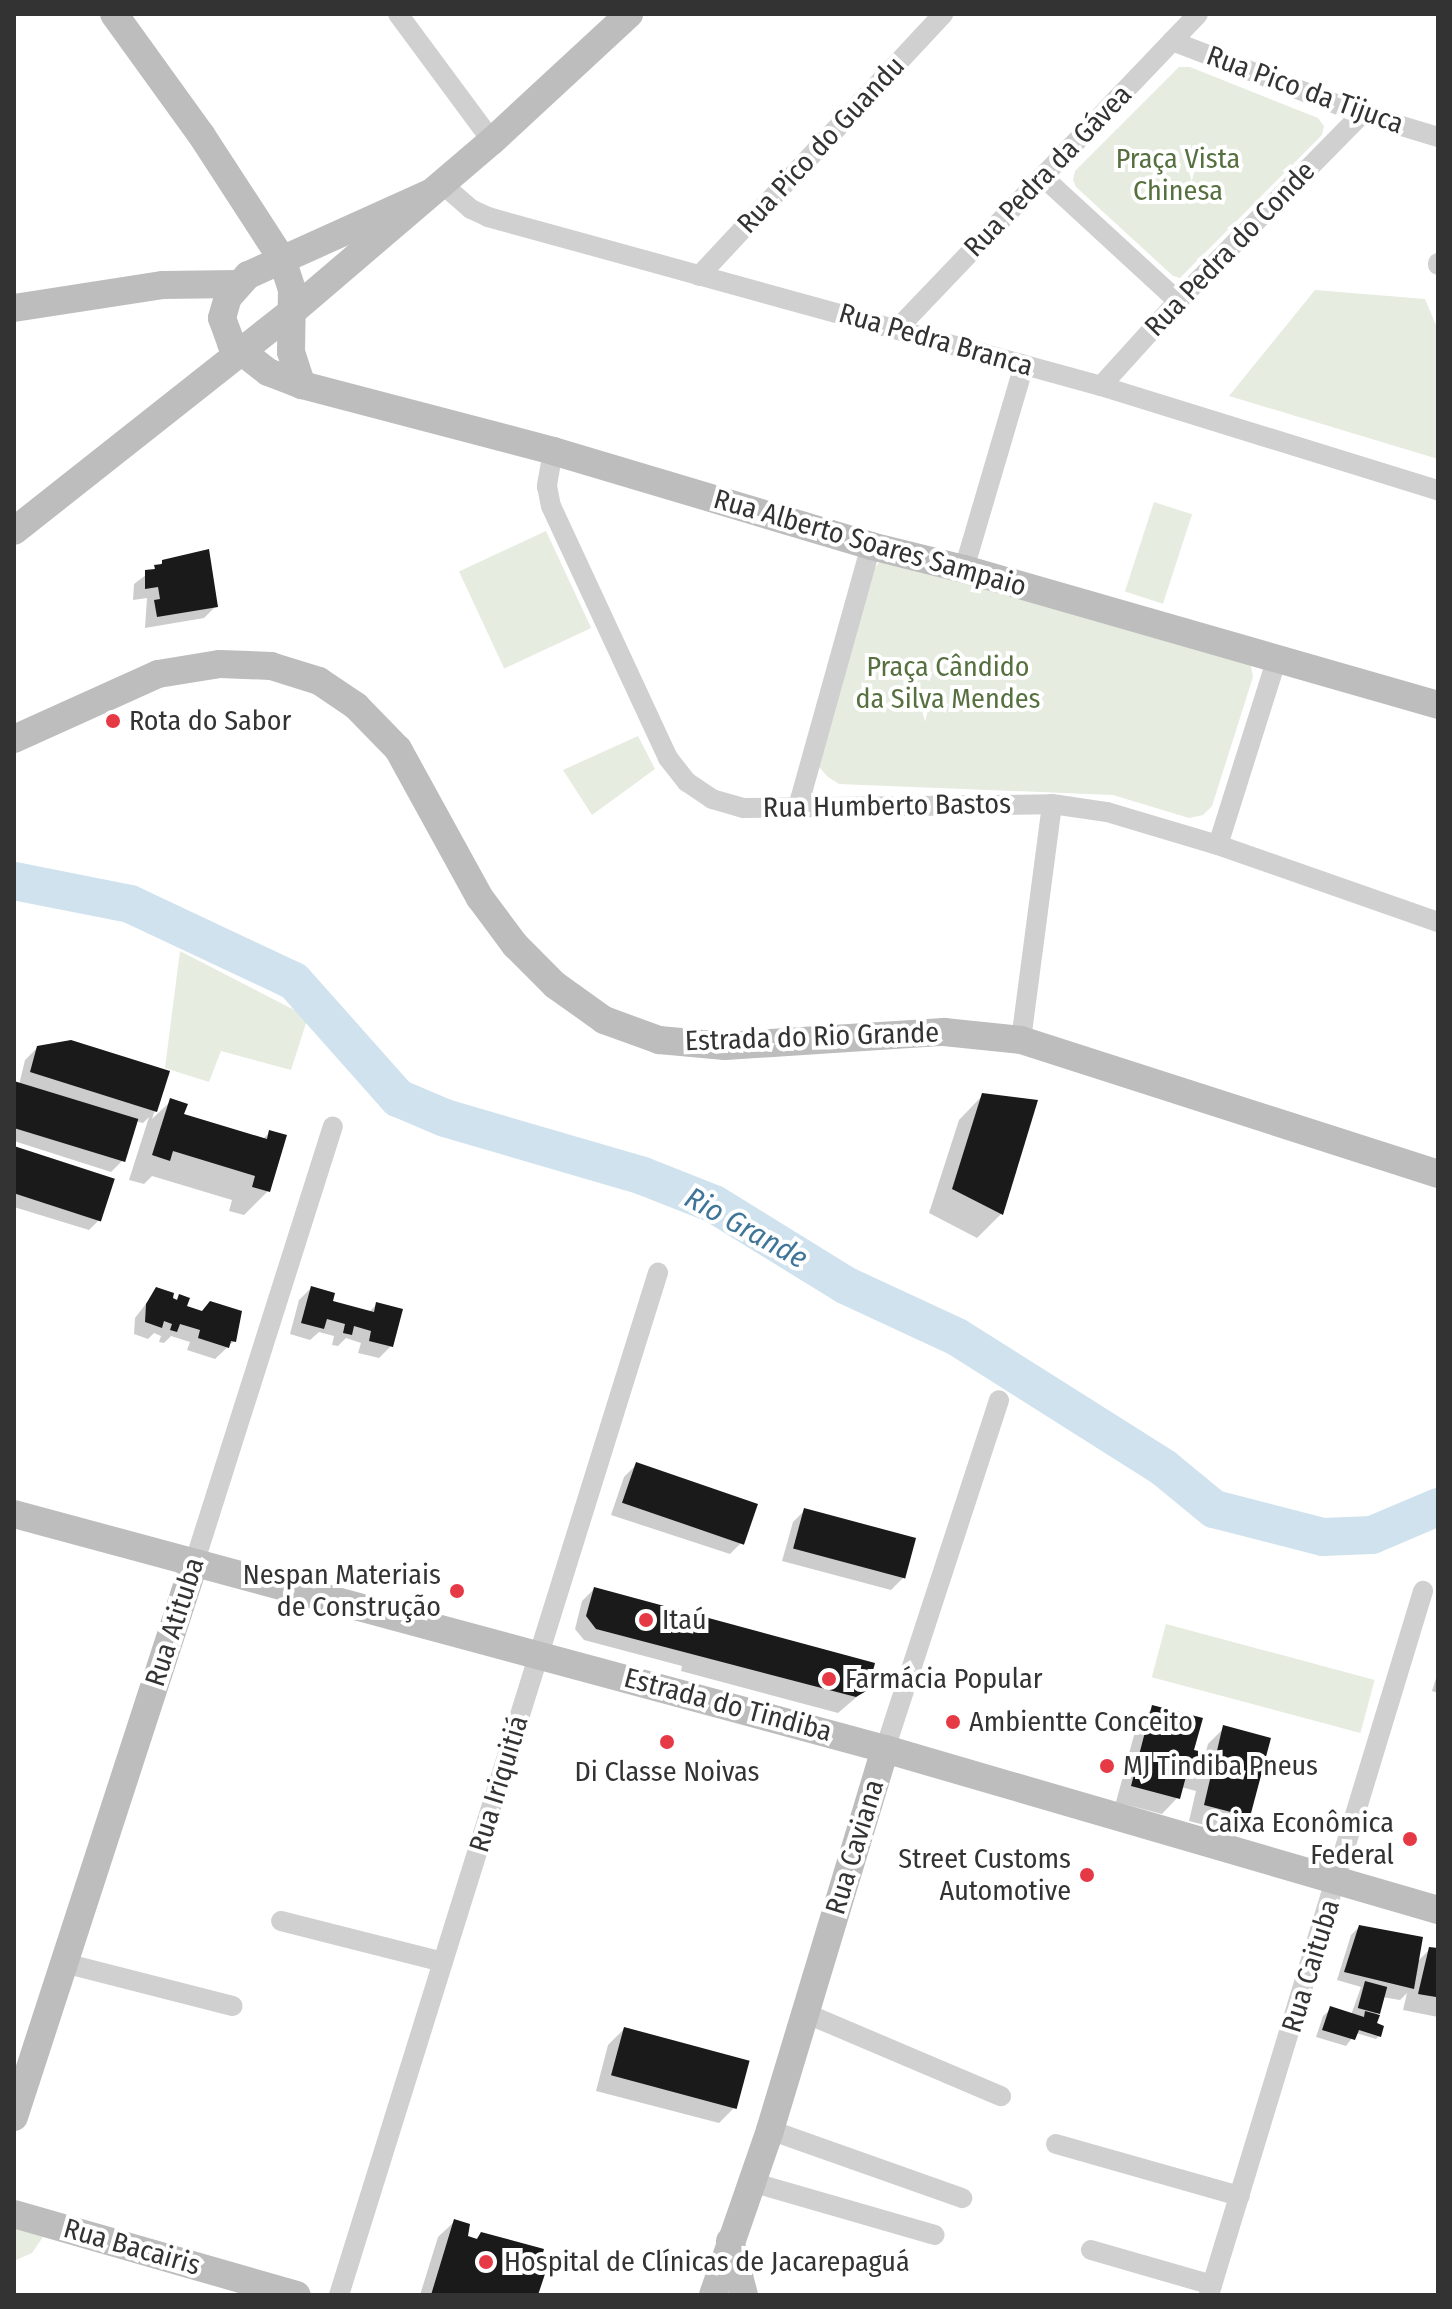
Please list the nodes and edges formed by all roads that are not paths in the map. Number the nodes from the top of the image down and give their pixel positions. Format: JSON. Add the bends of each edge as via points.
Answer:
{"nodes":[{"id":1,"x":114,"y":14,"type":"edge"},
{"id":2,"x":398,"y":14,"type":"edge"},
{"id":3,"x":629,"y":14,"type":"edge"},
{"id":4,"x":943,"y":14,"type":"edge"},
{"id":5,"x":1198,"y":14,"type":"edge"},
{"id":6,"x":1172,"y":41,"type":"junction"},
{"id":7,"x":1362,"y":114,"type":"junction"},
{"id":8,"x":1438,"y":137,"type":"edge"},
{"id":9,"x":492,"y":141,"type":"junction"},
{"id":10,"x":1043,"y":177,"type":"junction"},
{"id":11,"x":436,"y":188,"type":"junction"},
{"id":12,"x":259,"y":271,"type":"junction"},
{"id":13,"x":699,"y":276,"type":"junction"},
{"id":14,"x":163,"y":285,"type":"junction"},
{"id":15,"x":1178,"y":301,"type":"junction"},
{"id":16,"x":14,"y":308,"type":"edge"},
{"id":17,"x":294,"y":310,"type":"junction"},
{"id":18,"x":222,"y":318,"type":"junction"},
{"id":19,"x":898,"y":328,"type":"junction"},
{"id":20,"x":240,"y":352,"type":"junction"},
{"id":21,"x":1024,"y":365,"type":"junction"},
{"id":22,"x":302,"y":385,"type":"junction"},
{"id":23,"x":1101,"y":386,"type":"junction"},
{"id":24,"x":553,"y":451,"type":"junction"},
{"id":25,"x":1438,"y":490,"type":"edge"},
{"id":26,"x":14,"y":531,"type":"edge"},
{"id":27,"x":871,"y":546,"type":"junction"},
{"id":28,"x":964,"y":569,"type":"junction"},
{"id":29,"x":1276,"y":661,"type":"junction"},
{"id":30,"x":1438,"y":705,"type":"edge"},
{"id":31,"x":14,"y":739,"type":"edge"},
{"id":32,"x":1052,"y":804,"type":"junction"},
{"id":33,"x":798,"y":807,"type":"junction"},
{"id":34,"x":1218,"y":845,"type":"junction"},
{"id":35,"x":1438,"y":922,"type":"edge"},
{"id":36,"x":1021,"y":1040,"type":"junction"},
{"id":37,"x":333,"y":1127,"type":"dead end"},
{"id":38,"x":1438,"y":1174,"type":"edge"},
{"id":39,"x":658,"y":1273,"type":"dead end"},
{"id":40,"x":999,"y":1400,"type":"dead end"},
{"id":41,"x":14,"y":1514,"type":"edge"},
{"id":42,"x":194,"y":1564,"type":"junction"},
{"id":43,"x":1423,"y":1591,"type":"dead end"},
{"id":44,"x":539,"y":1654,"type":"junction"},
{"id":45,"x":885,"y":1749,"type":"junction"},
{"id":46,"x":1337,"y":1881,"type":"junction"},
{"id":47,"x":1438,"y":1910,"type":"edge"},
{"id":48,"x":281,"y":1921,"type":"dead end"},
{"id":49,"x":443,"y":1962,"type":"junction"},
{"id":50,"x":64,"y":1963,"type":"junction"},
{"id":51,"x":233,"y":2006,"type":"dead end"},
{"id":52,"x":805,"y":2013,"type":"junction"},
{"id":53,"x":1001,"y":2096,"type":"dead end"},
{"id":54,"x":14,"y":2117,"type":"edge"},
{"id":55,"x":770,"y":2130,"type":"junction"},
{"id":56,"x":1056,"y":2144,"type":"dead end"},
{"id":57,"x":751,"y":2182,"type":"junction"},
{"id":58,"x":1240,"y":2196,"type":"junction"},
{"id":59,"x":962,"y":2198,"type":"dead end"},
{"id":60,"x":14,"y":2214,"type":"edge"},
{"id":61,"x":935,"y":2235,"type":"dead end"},
{"id":62,"x":730,"y":2240,"type":"junction"},
{"id":63,"x":1091,"y":2250,"type":"dead end"},
{"id":64,"x":1210,"y":2290,"type":"edge"},
{"id":65,"x":297,"y":2295,"type":"edge"},
{"id":66,"x":339,"y":2295,"type":"edge"},
{"id":67,"x":713,"y":2295,"type":"edge"},
{"id":68,"x":744,"y":2295,"type":"edge"}],
"edges":[{"from":1,"to":12,"type":"street","via":[[255,218]]},
{"from":2,"to":9,"type":"street"},
{"from":3,"to":9,"type":"street"},
{"from":4,"to":13,"type":"street","name":"Rua Pico do Guandu"},
{"from":5,"to":6,"type":"street","name":"Rua Pedra da Gávea"},
{"from":6,"to":7,"type":"street","name":"Rua Pico da Tijuca"},
{"from":6,"to":10,"type":"street","name":"Rua Pedra da Gávea"},
{"from":7,"to":8,"type":"street","name":"Rua Pico da Tijuca"},
{"from":7,"to":15,"type":"street","name":"Rua Pedra do Conde"},
{"from":9,"to":11,"type":"street"},
{"from":10,"to":15,"type":"street"},
{"from":10,"to":19,"type":"street","name":"Rua Pedra da Gávea"},
{"from":11,"to":12,"type":"street"},
{"from":11,"to":13,"type":"street","name":"Rua Pedra Branca","via":[[488,217]]},
{"from":11,"to":17,"type":"street"},
{"from":12,"to":14,"type":"street"},
{"from":12,"to":17,"type":"street"},
{"from":12,"to":18,"type":"street","via":[[228,297]]},
{"from":13,"to":19,"type":"street","name":"Rua Pedra Branca"},
{"from":14,"to":16,"type":"street"},
{"from":14,"to":18,"type":"street"},
{"from":15,"to":23,"type":"street","name":"Rua Pedra do Conde"},
{"from":17,"to":20,"type":"street"},
{"from":17,"to":22,"type":"street","via":[[291,352]]},
{"from":18,"to":20,"type":"street"},
{"from":19,"to":21,"type":"street","name":"Rua Pedra Branca"},
{"from":20,"to":22,"type":"street","name":"Rua Alberto Soares Sampaio","via":[[268,372]]},
{"from":20,"to":26,"type":"street"},
{"from":21,"to":23,"type":"street","name":"Rua Pedra Branca"},
{"from":21,"to":28,"type":"street"},
{"from":22,"to":24,"type":"street","name":"Rua Alberto Soares Sampaio"},
{"from":23,"to":25,"type":"street","name":"Rua Pedra Branca"},
{"from":24,"to":27,"type":"street","name":"Rua Alberto Soares Sampaio"},
{"from":24,"to":33,"type":"street","name":"Rua Humberto Bastos","via":[[547,486],[551,506],[668,758],[687,782],[712,799],[744,808]]},
{"from":27,"to":28,"type":"street","name":"Rua Alberto Soares Sampaio"},
{"from":27,"to":33,"type":"street"},
{"from":28,"to":29,"type":"street","name":"Rua Alberto Soares Sampaio"},
{"from":29,"to":30,"type":"street","name":"Rua Alberto Soares Sampaio"},
{"from":29,"to":34,"type":"street"},
{"from":31,"to":36,"type":"street","name":"Estrada do Rio Grande","via":[[158,674],[220,664],[271,666],[319,681],[356,706],[398,749],[480,898],[515,945],[555,985],[604,1020],[659,1040],[725,1046],[944,1032]]},
{"from":32,"to":33,"type":"street","name":"Rua Humberto Bastos"},
{"from":32,"to":34,"type":"street","name":"Rua Humberto Bastos","via":[[1107,812]]},
{"from":32,"to":36,"type":"street"},
{"from":34,"to":35,"type":"street","name":"Rua Humberto Bastos"},
{"from":36,"to":38,"type":"street","name":"Estrada do Rio Grande"},
{"from":37,"to":42,"type":"street","name":"Rua Atituba"},
{"from":39,"to":44,"type":"street","name":"Rua Iriquitiá"},
{"from":40,"to":45,"type":"street","name":"Rua Caviana"},
{"from":41,"to":42,"type":"street","name":"Estrada do Tindiba"},
{"from":42,"to":44,"type":"street","name":"Estrada do Tindiba"},
{"from":42,"to":50,"type":"street","name":"Rua Atituba"},
{"from":43,"to":46,"type":"street","name":"Rua Caituba"},
{"from":44,"to":45,"type":"street","name":"Estrada do Tindiba"},
{"from":44,"to":49,"type":"street","name":"Rua Iriquitiá"},
{"from":45,"to":46,"type":"street","name":"Estrada do Tindiba"},
{"from":45,"to":52,"type":"street","name":"Rua Caviana"},
{"from":46,"to":47,"type":"street","name":"Estrada do Tindiba"},
{"from":46,"to":58,"type":"street","name":"Rua Caituba"},
{"from":48,"to":49,"type":"street"},
{"from":49,"to":66,"type":"street","name":"Rua Iriquitiá"},
{"from":50,"to":51,"type":"street"},
{"from":50,"to":54,"type":"street","name":"Rua Atituba"},
{"from":52,"to":53,"type":"street"},
{"from":52,"to":55,"type":"street","name":"Rua Caviana"},
{"from":55,"to":57,"type":"street","name":"Rua Caviana"},
{"from":55,"to":59,"type":"street"},
{"from":56,"to":58,"type":"street"},
{"from":57,"to":61,"type":"street"},
{"from":57,"to":62,"type":"street","name":"Rua Caviana"},
{"from":58,"to":64,"type":"street","name":"Rua Caituba"},
{"from":60,"to":65,"type":"street","name":"Rua Bacairis"},
{"from":62,"to":67,"type":"street","name":"Rua Caviana"},
{"from":62,"to":68,"type":"street"},
{"from":63,"to":64,"type":"street"}]}
